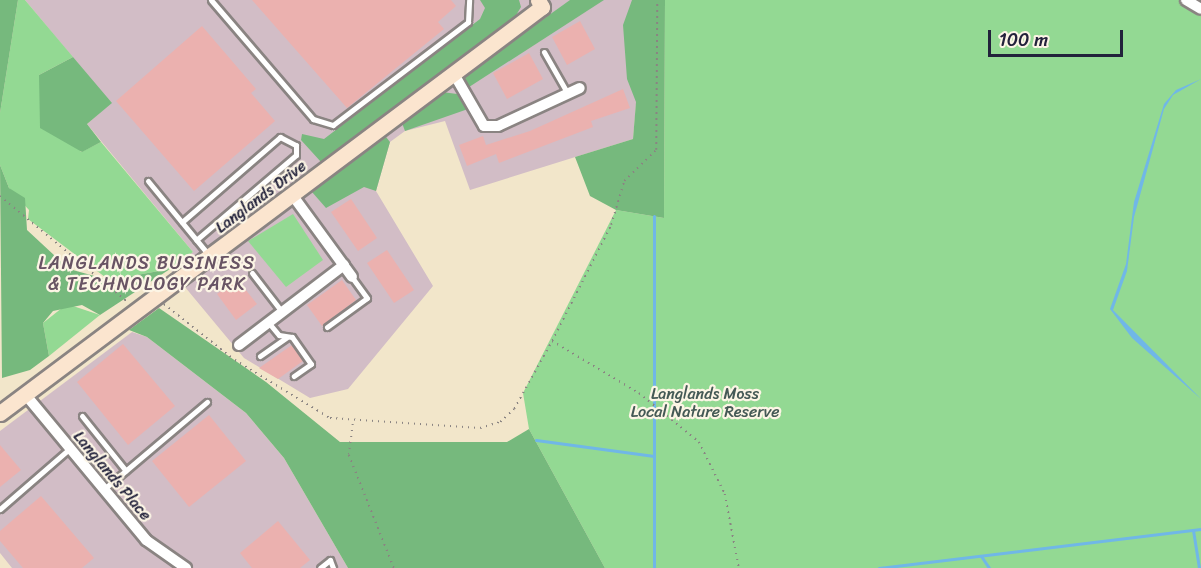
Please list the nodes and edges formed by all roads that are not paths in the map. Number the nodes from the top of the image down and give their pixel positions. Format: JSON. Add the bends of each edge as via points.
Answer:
{"nodes":[{"id":1,"x":211,"y":0,"type":"edge"},
{"id":2,"x":469,"y":0,"type":"edge"},
{"id":3,"x":1186,"y":0,"type":"edge"},
{"id":4,"x":544,"y":2,"type":"edge"},
{"id":5,"x":1201,"y":9,"type":"edge"},
{"id":6,"x":544,"y":52,"type":"dead end"},
{"id":7,"x":454,"y":74,"type":"junction"},
{"id":8,"x":580,"y":87,"type":"dead end"},
{"id":9,"x":568,"y":94,"type":"junction"},
{"id":10,"x":148,"y":181,"type":"dead end"},
{"id":11,"x":292,"y":196,"type":"junction"},
{"id":12,"x":182,"y":222,"type":"junction"},
{"id":13,"x":196,"y":240,"type":"junction"},
{"id":14,"x":211,"y":257,"type":"junction"},
{"id":15,"x":344,"y":265,"type":"junction"},
{"id":16,"x":252,"y":273,"type":"dead end"},
{"id":17,"x":352,"y":277,"type":"joint"},
{"id":18,"x":282,"y":312,"type":"junction"},
{"id":19,"x":268,"y":322,"type":"junction"},
{"id":20,"x":327,"y":327,"type":"dead end"},
{"id":21,"x":286,"y":338,"type":"junction"},
{"id":22,"x":238,"y":345,"type":"dead end"},
{"id":23,"x":260,"y":356,"type":"dead end"},
{"id":24,"x":294,"y":376,"type":"dead end"},
{"id":25,"x":25,"y":394,"type":"junction"},
{"id":26,"x":207,"y":402,"type":"dead end"},
{"id":27,"x":0,"y":413,"type":"edge"},
{"id":28,"x":82,"y":416,"type":"dead end"},
{"id":29,"x":69,"y":449,"type":"junction"},
{"id":30,"x":126,"y":471,"type":"junction"},
{"id":31,"x":104,"y":489,"type":"junction"},
{"id":32,"x":0,"y":508,"type":"edge"},
{"id":33,"x":186,"y":568,"type":"edge"},
{"id":34,"x":320,"y":568,"type":"edge"},
{"id":35,"x":333,"y":568,"type":"edge"}],
"edges":[{"from":1,"to":2,"type":"lane","via":[[314,119],[333,125],[468,21]]},
{"from":3,"to":5,"type":"street"},
{"from":4,"to":7,"type":"street","name":"Langlands Drive"},
{"from":6,"to":9,"type":"lane"},
{"from":7,"to":9,"type":"street","via":[[484,126],[498,126]]},
{"from":7,"to":11,"type":"street","name":"Langlands Drive"},
{"from":8,"to":9,"type":"street"},
{"from":10,"to":12,"type":"lane"},
{"from":11,"to":14,"type":"street","name":"Langlands Drive"},
{"from":11,"to":15,"type":"street"},
{"from":12,"to":13,"type":"lane"},
{"from":12,"to":13,"type":"lane","via":[[280,137],[296,145],[296,155]]},
{"from":13,"to":14,"type":"lane"},
{"from":14,"to":25,"type":"street","name":"Langlands Drive"},
{"from":15,"to":17,"type":"street"},
{"from":15,"to":18,"type":"street"},
{"from":16,"to":18,"type":"lane"},
{"from":17,"to":20,"type":"lane","via":[[367,298]]},
{"from":18,"to":19,"type":"street"},
{"from":19,"to":21,"type":"lane"},
{"from":19,"to":22,"type":"street"},
{"from":21,"to":23,"type":"lane"},
{"from":21,"to":24,"type":"lane","via":[[292,337],[311,364]]},
{"from":25,"to":27,"type":"street","name":"Langlands Drive"},
{"from":25,"to":29,"type":"street","name":"Langlands Place"},
{"from":26,"to":30,"type":"lane"},
{"from":28,"to":30,"type":"lane"},
{"from":29,"to":31,"type":"street","name":"Langlands Place"},
{"from":29,"to":32,"type":"lane"},
{"from":30,"to":31,"type":"lane"},
{"from":31,"to":33,"type":"street","name":"Langlands Place","via":[[146,540]]},
{"from":34,"to":35,"type":"lane","via":[[330,560]]}]}
